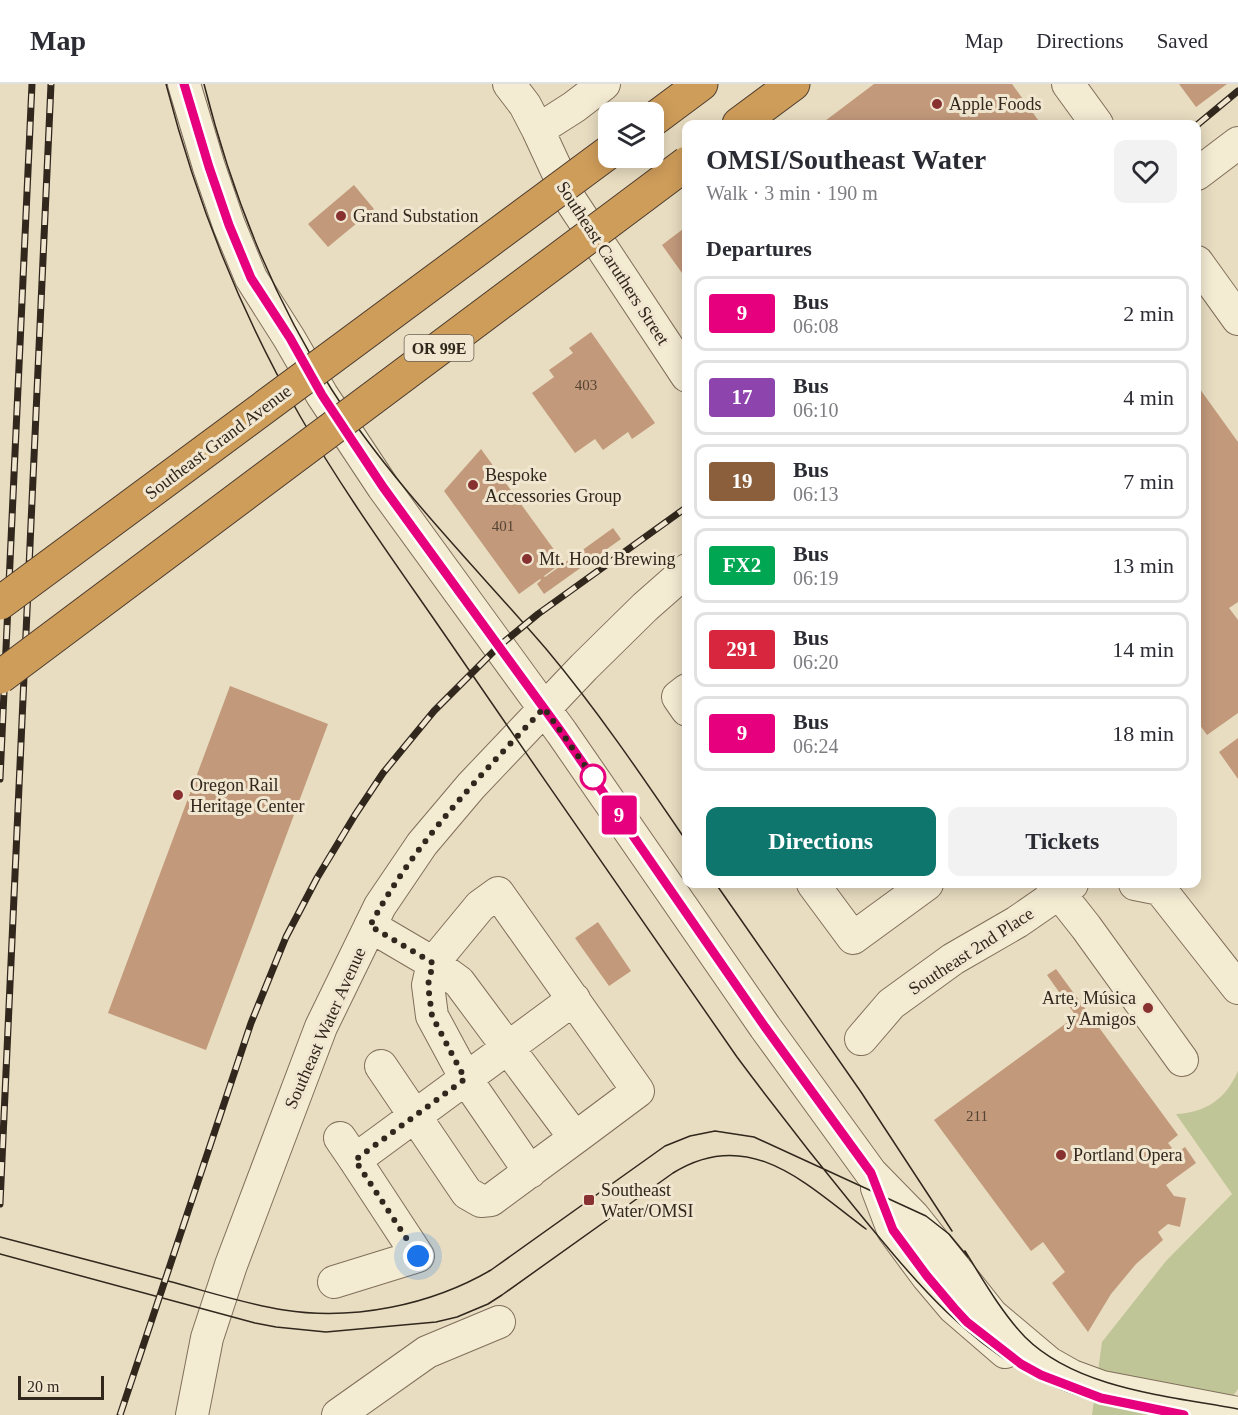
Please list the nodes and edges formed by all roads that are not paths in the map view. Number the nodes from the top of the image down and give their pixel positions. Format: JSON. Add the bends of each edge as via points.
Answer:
{"nodes":[{"id":1,"x":184,"y":84,"type":"edge"},
{"id":2,"x":204,"y":84,"type":"edge"},
{"id":3,"x":509,"y":84,"type":"edge"},
{"id":4,"x":604,"y":84,"type":"edge"},
{"id":5,"x":701,"y":84,"type":"edge"},
{"id":6,"x":793,"y":84,"type":"edge"},
{"id":7,"x":1068,"y":84,"type":"edge"},
{"id":8,"x":664,"y":112,"type":"edge"},
{"id":9,"x":744,"y":120,"type":"edge"},
{"id":10,"x":1094,"y":120,"type":"edge"},
{"id":11,"x":538,"y":130,"type":"junction"},
{"id":12,"x":1238,"y":143,"type":"edge"},
{"id":13,"x":598,"y":160,"type":"edge"},
{"id":14,"x":682,"y":167,"type":"edge"},
{"id":15,"x":1201,"y":171,"type":"edge"},
{"id":16,"x":1201,"y":268,"type":"edge"},
{"id":17,"x":1238,"y":319,"type":"edge"},
{"id":18,"x":290,"y":338,"type":"junction"},
{"id":19,"x":682,"y":368,"type":"edge"},
{"id":20,"x":682,"y":574,"type":"edge"},
{"id":21,"x":0,"y":603,"type":"edge"},
{"id":22,"x":0,"y":677,"type":"edge"},
{"id":23,"x":544,"y":708,"type":"junction"},
{"id":24,"x":816,"y":888,"type":"edge"},
{"id":25,"x":922,"y":888,"type":"edge"},
{"id":26,"x":1059,"y":888,"type":"edge"},
{"id":27,"x":1062,"y":888,"type":"edge"},
{"id":28,"x":1152,"y":888,"type":"edge"},
{"id":29,"x":370,"y":926,"type":"junction"},
{"id":30,"x":433,"y":963,"type":"junction"},
{"id":31,"x":1238,"y":988,"type":"edge"},
{"id":32,"x":574,"y":999,"type":"junction"},
{"id":33,"x":861,"y":1040,"type":"dead end"},
{"id":34,"x":509,"y":1048,"type":"junction"},
{"id":35,"x":1182,"y":1060,"type":"dead end"},
{"id":36,"x":381,"y":1066,"type":"dead end"},
{"id":37,"x":465,"y":1079,"type":"junction"},
{"id":38,"x":415,"y":1116,"type":"junction"},
{"id":39,"x":575,"y":1138,"type":"junction"},
{"id":40,"x":530,"y":1172,"type":"junction"},
{"id":41,"x":334,"y":1282,"type":"dead end"},
{"id":42,"x":498,"y":1322,"type":"dead end"},
{"id":43,"x":1071,"y":1381,"type":"junction"},
{"id":44,"x":1238,"y":1413,"type":"edge"},
{"id":45,"x":192,"y":1415,"type":"edge"},
{"id":46,"x":338,"y":1415,"type":"edge"},
{"id":47,"x":1183,"y":1415,"type":"edge"}],
"edges":[{"from":1,"to":18,"type":"street","via":[[209,167],[251,278]]},
{"from":2,"to":18,"type":"street"},
{"from":3,"to":11,"type":"street","name":"Southeast Caruthers Street"},
{"from":4,"to":11,"type":"street"},
{"from":5,"to":8,"type":"highway"},
{"from":6,"to":9,"type":"highway"},
{"from":7,"to":10,"type":"street"},
{"from":11,"to":19,"type":"street","name":"Southeast Caruthers Street","via":[[571,201]]},
{"from":12,"to":15,"type":"street"},
{"from":13,"to":21,"type":"highway","name":"Southeast Grand Avenue","number":"OR 99E","bridge":true},
{"from":14,"to":22,"type":"highway","number":"OR 99E","bridge":true},
{"from":16,"to":17,"type":"street"},
{"from":18,"to":23,"type":"street","via":[[322,395],[383,487]]},
{"from":20,"to":23,"type":"street","name":"Southeast Water Avenue"},
{"from":23,"to":29,"type":"street","name":"Southeast Water Avenue","via":[[422,844]]},
{"from":23,"to":43,"type":"street","via":[[871,1173],[893,1230],[954,1308],[1021,1364],[1041,1375]]},
{"from":24,"to":25,"type":"street","via":[[853,938]]},
{"from":26,"to":33,"type":"street","name":"Southeast 2nd Place","via":[[1017,922],[952,959],[891,1004]]},
{"from":27,"to":35,"type":"street"},
{"from":28,"to":31,"type":"street","via":[[1160,890]]},
{"from":29,"to":30,"type":"street"},
{"from":29,"to":45,"type":"street","name":"Southeast Water Avenue","via":[[321,1027],[231,1265],[207,1338]]},
{"from":30,"to":32,"type":"street","via":[[480,906],[498,893]]},
{"from":30,"to":34,"type":"street","via":[[459,982]]},
{"from":30,"to":37,"type":"street","via":[[428,985],[432,1016]]},
{"from":32,"to":34,"type":"street"},
{"from":32,"to":39,"type":"street","via":[[638,1091]]},
{"from":34,"to":37,"type":"street"},
{"from":34,"to":39,"type":"street"},
{"from":36,"to":38,"type":"street"},
{"from":37,"to":38,"type":"street"},
{"from":37,"to":40,"type":"street"},
{"from":38,"to":40,"type":"street","via":[[467,1192],[481,1201],[491,1200]]},
{"from":38,"to":41,"type":"street","via":[[347,1149],[418,1256]]},
{"from":39,"to":40,"type":"street"},
{"from":42,"to":46,"type":"street","via":[[427,1352]]},
{"from":43,"to":44,"type":"street"},
{"from":43,"to":47,"type":"street","via":[[1101,1398]]}]}
